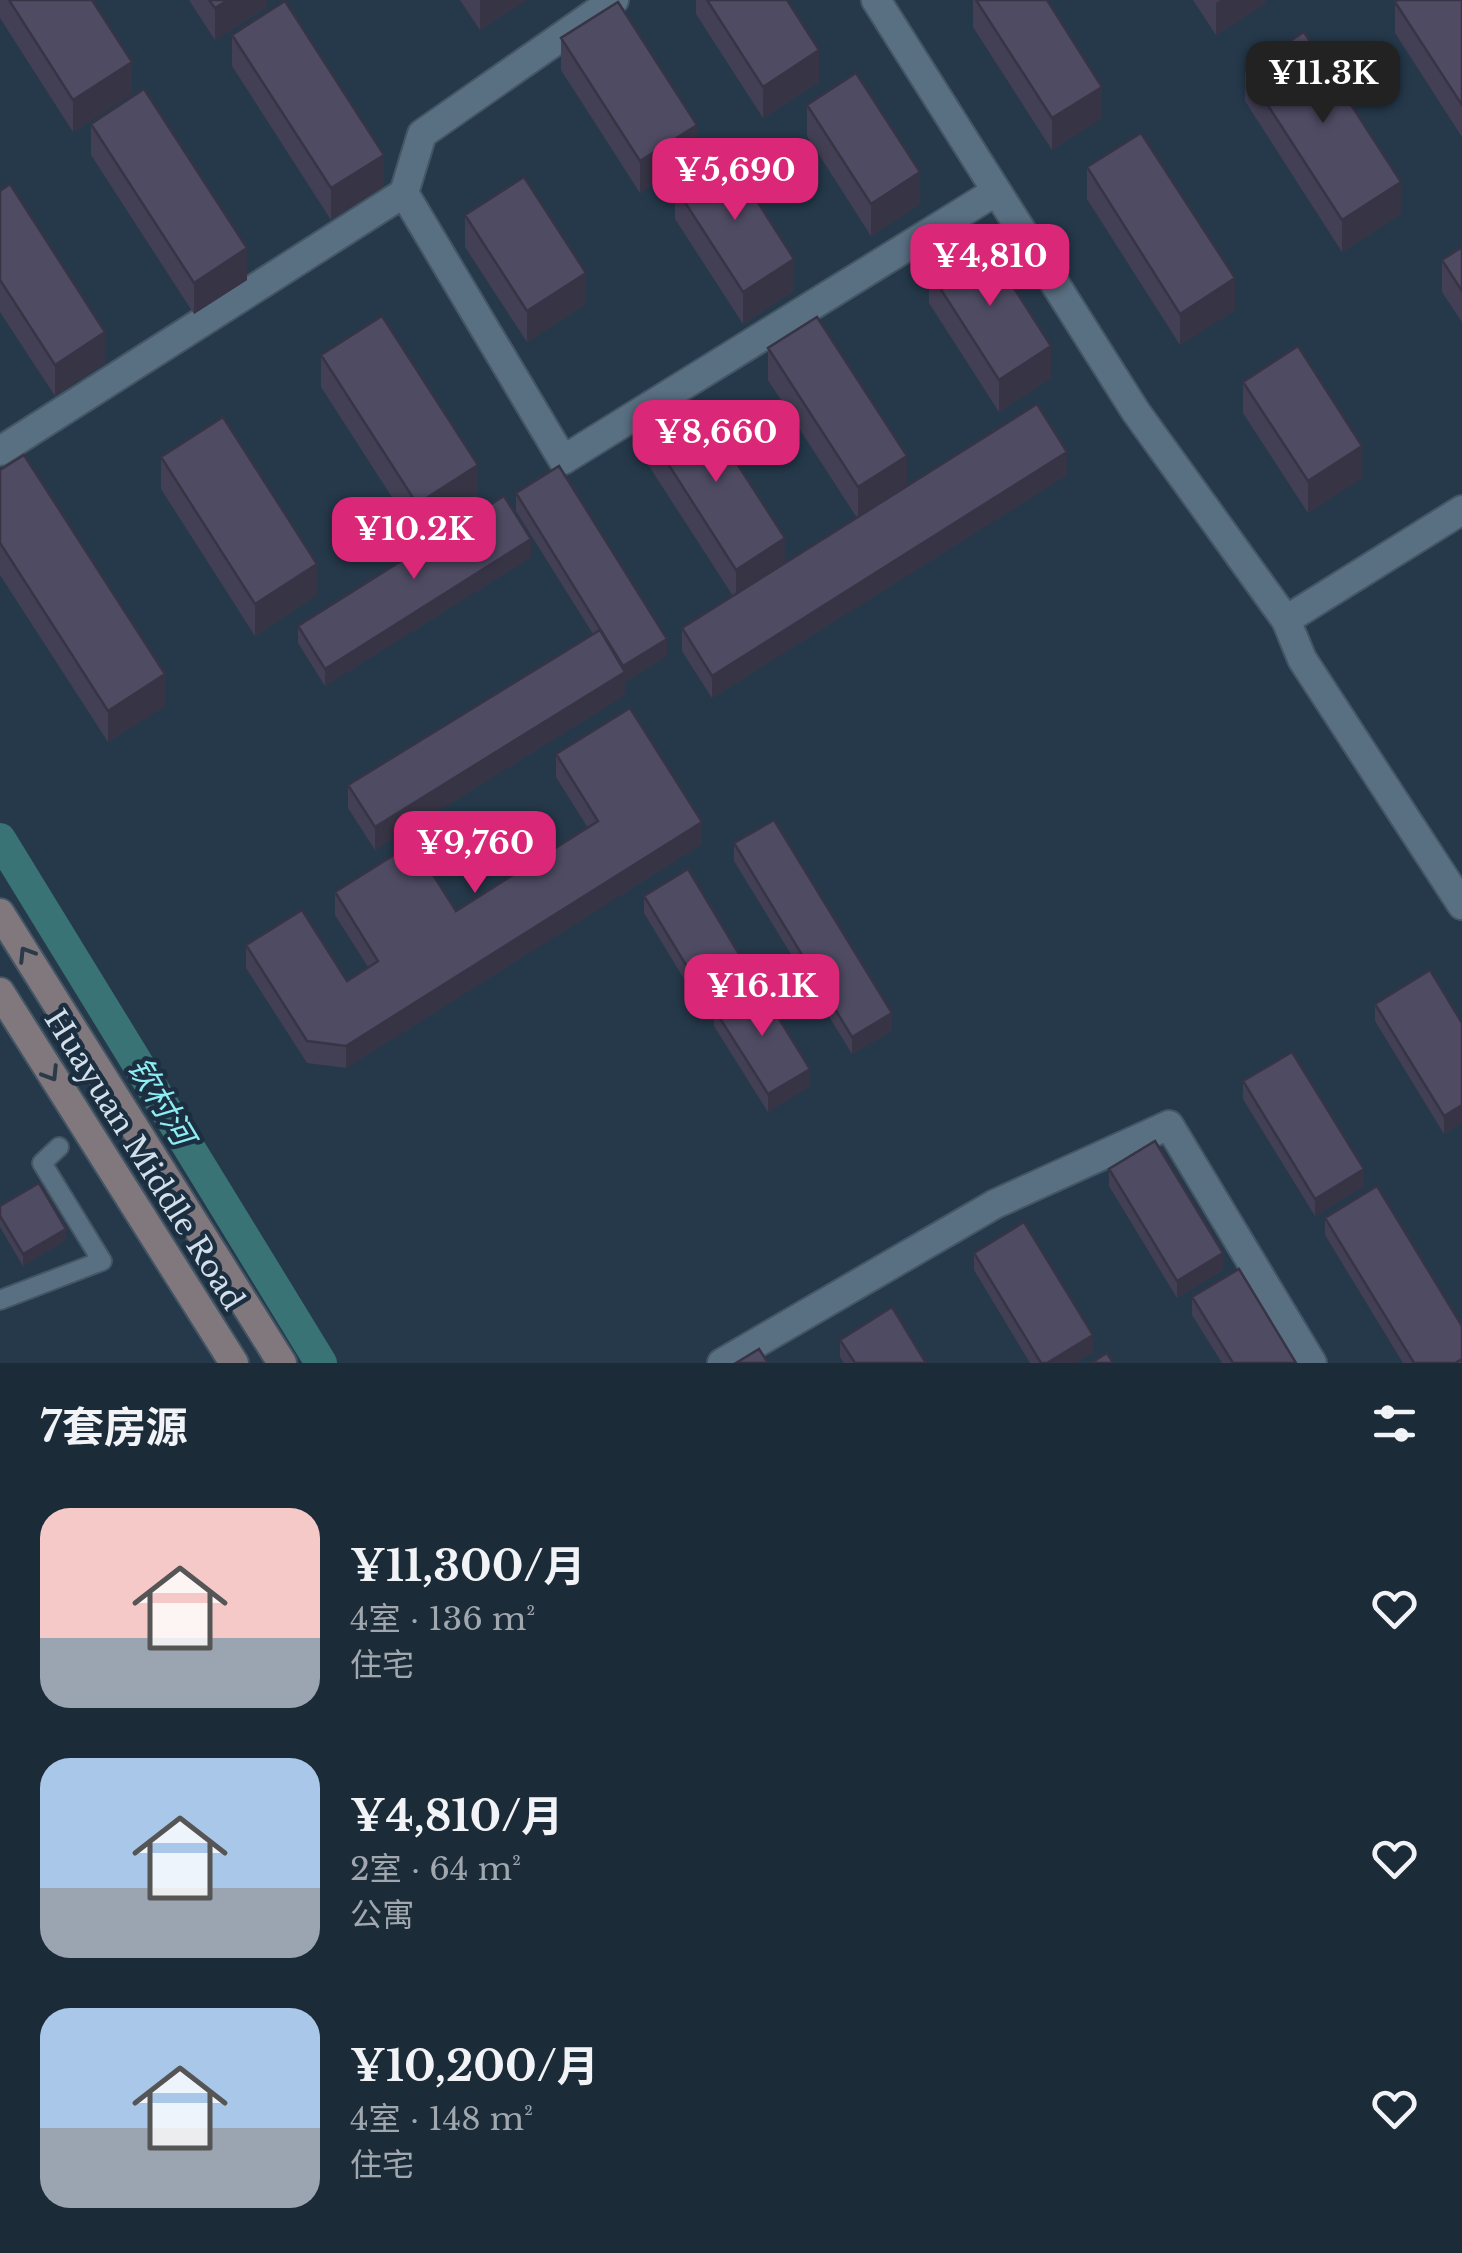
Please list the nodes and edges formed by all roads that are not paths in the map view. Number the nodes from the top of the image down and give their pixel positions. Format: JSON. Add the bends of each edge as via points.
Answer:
{"nodes":[{"id":1,"x":614,"y":0,"type":"edge"},
{"id":2,"x":876,"y":0,"type":"edge"},
{"id":3,"x":995,"y":192,"type":"junction"},
{"id":4,"x":404,"y":193,"type":"junction"},
{"id":5,"x":0,"y":451,"type":"edge"},
{"id":6,"x":1462,"y":510,"type":"edge"},
{"id":7,"x":1286,"y":620,"type":"junction"},
{"id":8,"x":1462,"y":905,"type":"edge"},
{"id":9,"x":0,"y":913,"type":"edge"},
{"id":10,"x":0,"y":992,"type":"edge"},
{"id":11,"x":60,"y":1147,"type":"dead end"},
{"id":12,"x":0,"y":1300,"type":"edge"},
{"id":13,"x":234,"y":1363,"type":"edge"},
{"id":14,"x":282,"y":1363,"type":"edge"},
{"id":15,"x":722,"y":1363,"type":"edge"},
{"id":16,"x":1312,"y":1363,"type":"edge"}],
"edges":[{"from":1,"to":4,"type":"street","via":[[422,134]]},
{"from":2,"to":3,"type":"street"},
{"from":3,"to":4,"type":"street","via":[[563,460]]},
{"from":3,"to":7,"type":"street","via":[[1136,412]]},
{"from":4,"to":5,"type":"street"},
{"from":6,"to":7,"type":"street"},
{"from":7,"to":8,"type":"street","via":[[1302,660]]},
{"from":14,"to":9,"type":"main road","name":"Huayuan Middle Road","one_way":true},
{"from":10,"to":13,"type":"main road","name":"Huayuan Middle Road","one_way":true},
{"from":11,"to":12,"type":"lane","via":[[42,1163],[102,1261]]},
{"from":15,"to":16,"type":"street","via":[[995,1204],[1169,1125]]}]}
